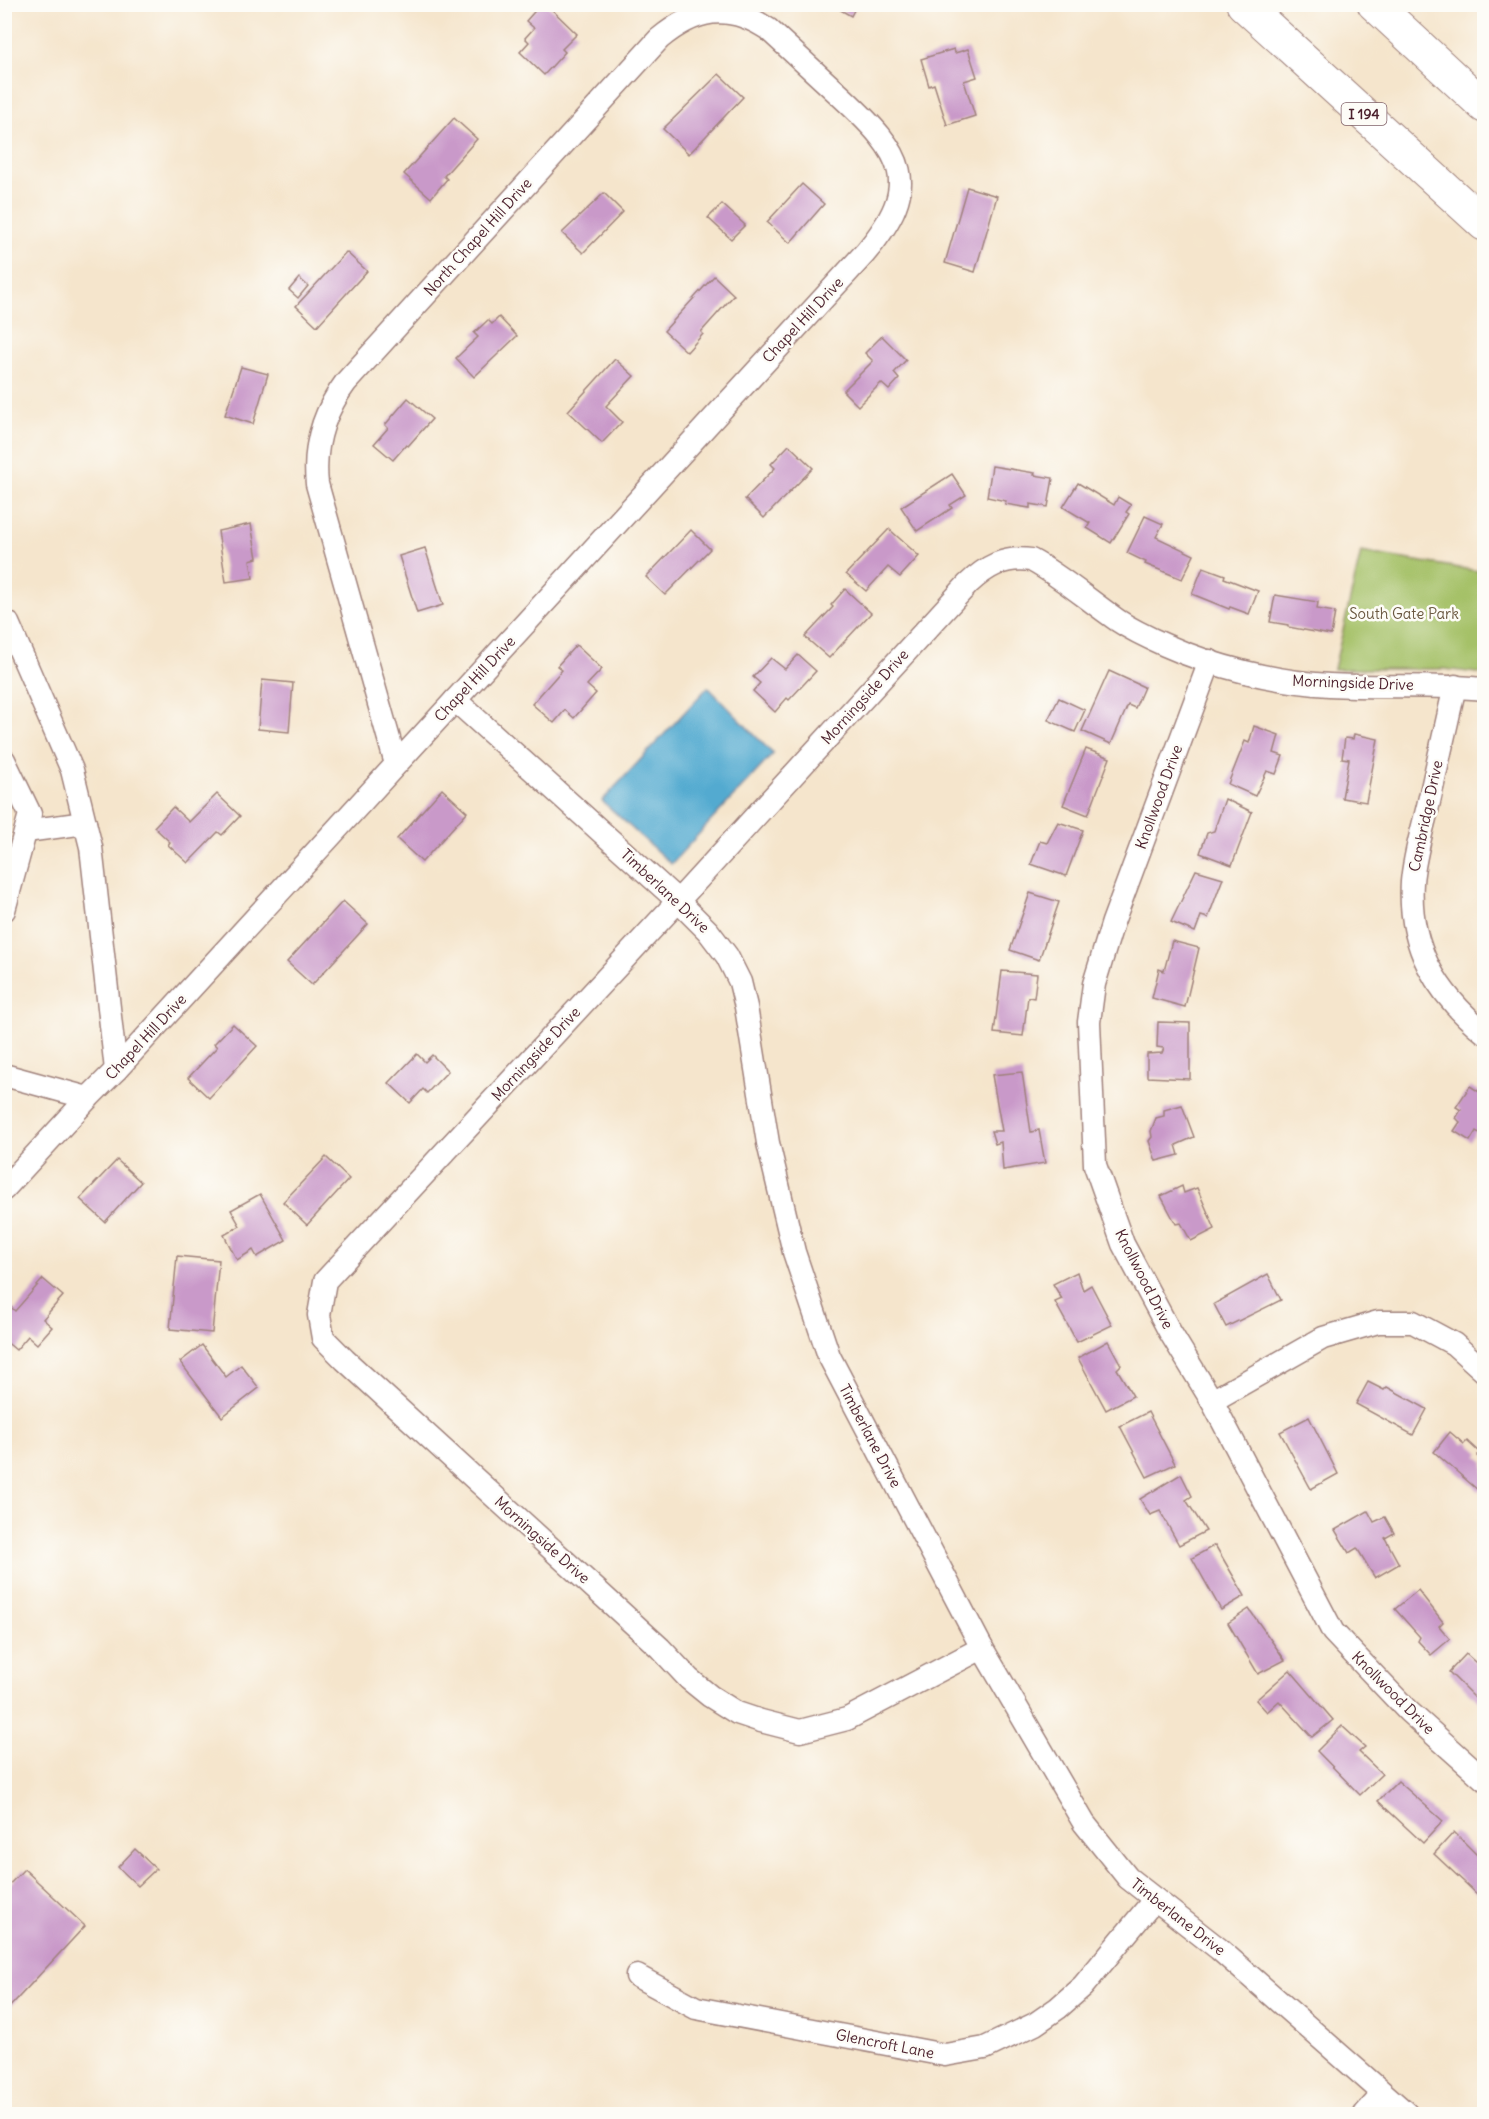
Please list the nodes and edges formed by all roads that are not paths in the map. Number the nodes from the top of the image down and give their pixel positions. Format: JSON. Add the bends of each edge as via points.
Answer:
{"nodes":[{"id":1,"x":1244,"y":4,"type":"edge"},
{"id":2,"x":1374,"y":4,"type":"edge"},
{"id":3,"x":1485,"y":106,"type":"edge"},
{"id":4,"x":900,"y":183,"type":"joint"},
{"id":5,"x":1485,"y":224,"type":"edge"},
{"id":6,"x":4,"y":621,"type":"edge"},
{"id":7,"x":1210,"y":662,"type":"junction"},
{"id":8,"x":1455,"y":686,"type":"junction"},
{"id":9,"x":1485,"y":689,"type":"edge"},
{"id":10,"x":455,"y":700,"type":"junction"},
{"id":11,"x":4,"y":760,"type":"edge"},
{"id":12,"x":396,"y":764,"type":"junction"},
{"id":13,"x":85,"y":823,"type":"junction"},
{"id":14,"x":26,"y":831,"type":"junction"},
{"id":15,"x":678,"y":901,"type":"junction"},
{"id":16,"x":4,"y":910,"type":"edge"},
{"id":17,"x":1485,"y":1032,"type":"edge"},
{"id":18,"x":116,"y":1070,"type":"junction"},
{"id":19,"x":4,"y":1075,"type":"edge"},
{"id":20,"x":88,"y":1098,"type":"junction"},
{"id":21,"x":4,"y":1189,"type":"edge"},
{"id":22,"x":1485,"y":1371,"type":"edge"},
{"id":23,"x":1212,"y":1401,"type":"junction"},
{"id":24,"x":982,"y":1648,"type":"junction"},
{"id":25,"x":1485,"y":1779,"type":"edge"},
{"id":26,"x":1155,"y":1899,"type":"junction"},
{"id":27,"x":637,"y":1976,"type":"dead end"},
{"id":28,"x":1383,"y":2094,"type":"junction"},
{"id":29,"x":1365,"y":2115,"type":"edge"},
{"id":30,"x":1407,"y":2115,"type":"edge"}],
"edges":[{"from":1,"to":5,"type":"highway","number":"I 194"},
{"from":2,"to":3,"type":"highway"},
{"from":4,"to":10,"type":"street","name":"Chapel Hill Drive","via":[[889,222],[865,253]]},
{"from":4,"to":12,"type":"street","name":"North Chapel Hill Drive","via":[[894,156],[875,128],[768,29],[739,14],[706,12],[689,18],[659,39],[346,382],[320,431],[316,484]]},
{"from":6,"to":13,"type":"street","via":[[72,770]]},
{"from":7,"to":8,"type":"street","name":"Morningside Drive","via":[[1305,683]]},
{"from":7,"to":15,"type":"street","name":"Morningside Drive","via":[[1119,622],[1030,560],[999,562],[968,584]]},
{"from":7,"to":23,"type":"street","name":"Knollwood Drive","via":[[1113,922],[1094,984],[1089,1022],[1095,1165],[1123,1244]]},
{"from":8,"to":9,"type":"street","name":"Morningside Drive"},
{"from":8,"to":17,"type":"street","name":"Cambridge Drive","via":[[1415,861],[1412,912],[1418,943],[1439,986],[1460,1012]]},
{"from":10,"to":12,"type":"street","name":"Chapel Hill Drive"},
{"from":10,"to":15,"type":"street","name":"Timberlane Drive"},
{"from":11,"to":14,"type":"street","via":[[30,814]]},
{"from":12,"to":18,"type":"street","name":"Chapel Hill Drive"},
{"from":13,"to":14,"type":"street"},
{"from":13,"to":18,"type":"street"},
{"from":14,"to":16,"type":"street"},
{"from":15,"to":24,"type":"street","name":"Timberlane Drive","via":[[708,931],[740,982],[778,1187],[794,1252],[829,1356]]},
{"from":15,"to":24,"type":"street","name":"Morningside Drive","via":[[325,1281],[318,1315],[323,1338],[652,1640],[689,1679],[737,1713],[800,1731],[848,1719]]},
{"from":18,"to":20,"type":"street","name":"Chapel Hill Drive"},
{"from":19,"to":20,"type":"street"},
{"from":20,"to":21,"type":"street","name":"Chapel Hill Drive"},
{"from":22,"to":23,"type":"street","via":[[1454,1344],[1413,1322],[1378,1322],[1323,1338]]},
{"from":23,"to":25,"type":"street","name":"Knollwood Drive","via":[[1333,1632],[1408,1711]]},
{"from":24,"to":26,"type":"street","name":"Timberlane Drive","via":[[1084,1823],[1128,1878]]},
{"from":26,"to":27,"type":"street","name":"Glencroft Lane","via":[[1083,1986],[1058,2008],[985,2048],[945,2055],[696,2008]]},
{"from":26,"to":28,"type":"street","name":"Timberlane Drive","via":[[1219,1949]]},
{"from":28,"to":29,"type":"street"},
{"from":28,"to":30,"type":"street","name":"Timberlane Drive"}]}
